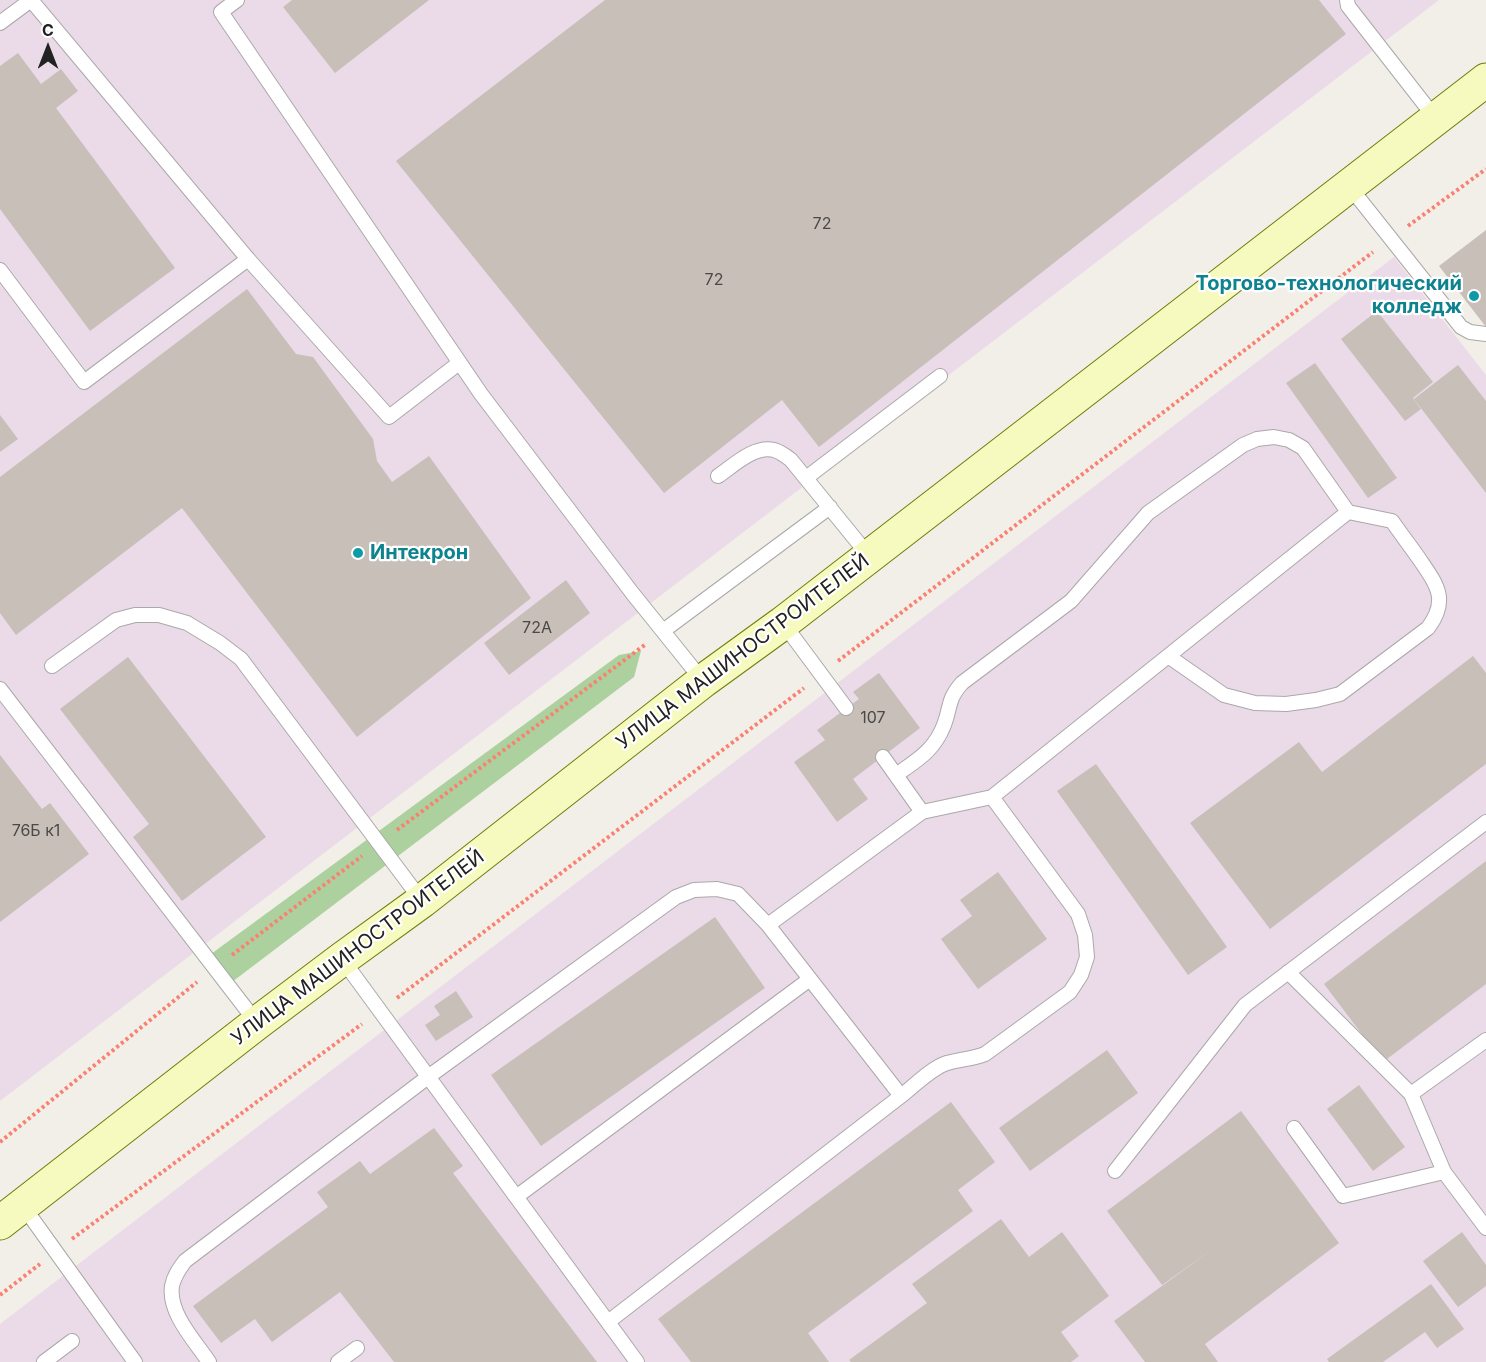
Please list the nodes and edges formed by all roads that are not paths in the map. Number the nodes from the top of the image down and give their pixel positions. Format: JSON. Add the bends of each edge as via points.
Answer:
{"nodes":[{"id":1,"x":237,"y":0,"type":"edge"},
{"id":2,"x":1347,"y":0,"type":"edge"},
{"id":3,"x":0,"y":23,"type":"edge"},
{"id":4,"x":1486,"y":80,"type":"edge"},
{"id":5,"x":1436,"y":119,"type":"junction"},
{"id":6,"x":1349,"y":186,"type":"junction"},
{"id":7,"x":248,"y":259,"type":"junction"},
{"id":8,"x":0,"y":270,"type":"edge"},
{"id":9,"x":1486,"y":334,"type":"edge"},
{"id":10,"x":459,"y":363,"type":"junction"},
{"id":11,"x":940,"y":376,"type":"dead end"},
{"id":12,"x":718,"y":476,"type":"dead end"},
{"id":13,"x":806,"y":478,"type":"junction"},
{"id":14,"x":830,"y":507,"type":"junction"},
{"id":15,"x":1348,"y":512,"type":"junction"},
{"id":16,"x":869,"y":556,"type":"junction"},
{"id":17,"x":783,"y":623,"type":"junction"},
{"id":18,"x":663,"y":632,"type":"junction"},
{"id":19,"x":1168,"y":656,"type":"junction"},
{"id":20,"x":52,"y":666,"type":"dead end"},
{"id":21,"x":704,"y":681,"type":"junction"},
{"id":22,"x":0,"y":689,"type":"edge"},
{"id":23,"x":846,"y":708,"type":"dead end"},
{"id":24,"x":883,"y":757,"type":"dead end"},
{"id":25,"x":896,"y":776,"type":"junction"},
{"id":26,"x":992,"y":797,"type":"junction"},
{"id":27,"x":922,"y":812,"type":"junction"},
{"id":28,"x":1486,"y":822,"type":"edge"},
{"id":29,"x":422,"y":901,"type":"junction"},
{"id":30,"x":768,"y":925,"type":"junction"},
{"id":31,"x":342,"y":959,"type":"junction"},
{"id":32,"x":1288,"y":972,"type":"junction"},
{"id":33,"x":810,"y":979,"type":"junction"},
{"id":34,"x":257,"y":1023,"type":"junction"},
{"id":35,"x":1486,"y":1040,"type":"edge"},
{"id":36,"x":429,"y":1077,"type":"junction"},
{"id":37,"x":1411,"y":1094,"type":"junction"},
{"id":38,"x":901,"y":1096,"type":"junction"},
{"id":39,"x":1294,"y":1128,"type":"dead end"},
{"id":40,"x":1115,"y":1171,"type":"dead end"},
{"id":41,"x":1444,"y":1172,"type":"junction"},
{"id":42,"x":516,"y":1197,"type":"junction"},
{"id":43,"x":12,"y":1215,"type":"edge"},
{"id":44,"x":1486,"y":1228,"type":"edge"},
{"id":45,"x":608,"y":1322,"type":"junction"},
{"id":46,"x":72,"y":1341,"type":"dead end"},
{"id":47,"x":357,"y":1348,"type":"dead end"},
{"id":48,"x":44,"y":1362,"type":"edge"},
{"id":49,"x":135,"y":1362,"type":"edge"},
{"id":50,"x":209,"y":1362,"type":"edge"},
{"id":51,"x":338,"y":1362,"type":"edge"},
{"id":52,"x":637,"y":1362,"type":"edge"}],
"edges":[{"from":1,"to":10,"type":"lane","via":[[221,12]]},
{"from":2,"to":5,"type":"lane"},
{"from":3,"to":7,"type":"lane","via":[[31,0]]},
{"from":4,"to":5,"type":"main road","name":"УЛИЦА МАШИНОСТРОИТЕЛЕЙ"},
{"from":5,"to":6,"type":"main road","name":"УЛИЦА МАШИНОСТРОИТЕЛЕЙ"},
{"from":6,"to":9,"type":"lane","via":[[1461,327]]},
{"from":6,"to":16,"type":"main road","name":"УЛИЦА МАШИНОСТРОИТЕЛЕЙ"},
{"from":7,"to":8,"type":"lane","via":[[84,382]]},
{"from":7,"to":10,"type":"lane","via":[[388,417]]},
{"from":10,"to":18,"type":"lane"},
{"from":11,"to":13,"type":"lane"},
{"from":12,"to":13,"type":"lane","via":[[754,452],[774,450],[791,460]]},
{"from":13,"to":14,"type":"lane"},
{"from":14,"to":16,"type":"lane"},
{"from":14,"to":18,"type":"lane"},
{"from":15,"to":19,"type":"lane"},
{"from":15,"to":19,"type":"lane","via":[[1392,521],[1436,582],[1438,607],[1428,628],[1340,694],[1286,704],[1255,704],[1224,695]]},
{"from":15,"to":25,"type":"lane","via":[[1302,448],[1274,437],[1243,445],[1148,513],[1071,601],[962,682],[954,691],[938,738],[926,753]]},
{"from":16,"to":17,"type":"main road","name":"УЛИЦА МАШИНОСТРОИТЕЛЕЙ"},
{"from":17,"to":21,"type":"main road","name":"УЛИЦА МАШИНОСТРОИТЕЛЕЙ"},
{"from":17,"to":23,"type":"lane"},
{"from":18,"to":21,"type":"lane"},
{"from":19,"to":26,"type":"lane"},
{"from":20,"to":29,"type":"lane","via":[[116,620],[135,615],[159,615],[187,623],[220,643],[241,659]]},
{"from":21,"to":29,"type":"main road","name":"УЛИЦА МАШИНОСТРОИТЕЛЕЙ"},
{"from":22,"to":34,"type":"lane"},
{"from":24,"to":25,"type":"lane"},
{"from":25,"to":27,"type":"lane"},
{"from":26,"to":27,"type":"lane"},
{"from":26,"to":38,"type":"lane","via":[[1078,914],[1087,957],[1070,992],[985,1054],[939,1066]]},
{"from":27,"to":30,"type":"lane"},
{"from":28,"to":32,"type":"lane"},
{"from":29,"to":31,"type":"main road","name":"УЛИЦА МАШИНОСТРОИТЕЛЕЙ"},
{"from":30,"to":33,"type":"lane"},
{"from":30,"to":36,"type":"lane","via":[[738,894],[717,889],[694,890],[676,897]]},
{"from":31,"to":34,"type":"main road","name":"УЛИЦА МАШИНОСТРОИТЕЛЕЙ"},
{"from":31,"to":36,"type":"lane"},
{"from":32,"to":37,"type":"lane"},
{"from":32,"to":40,"type":"lane","via":[[1245,1005]]},
{"from":33,"to":38,"type":"lane"},
{"from":33,"to":42,"type":"lane"},
{"from":34,"to":43,"type":"main road","name":"УЛИЦА МАШИНОСТРОИТЕЛЕЙ"},
{"from":35,"to":37,"type":"lane"},
{"from":36,"to":42,"type":"lane"},
{"from":36,"to":50,"type":"lane","via":[[185,1261],[174,1280],[172,1301],[177,1316]]},
{"from":37,"to":41,"type":"lane"},
{"from":38,"to":45,"type":"lane"},
{"from":39,"to":41,"type":"lane","via":[[1343,1196]]},
{"from":41,"to":44,"type":"lane"},
{"from":42,"to":45,"type":"lane"},
{"from":43,"to":49,"type":"lane","via":[[56,1251]]},
{"from":45,"to":52,"type":"lane"},
{"from":46,"to":48,"type":"lane"},
{"from":47,"to":51,"type":"lane"}]}
